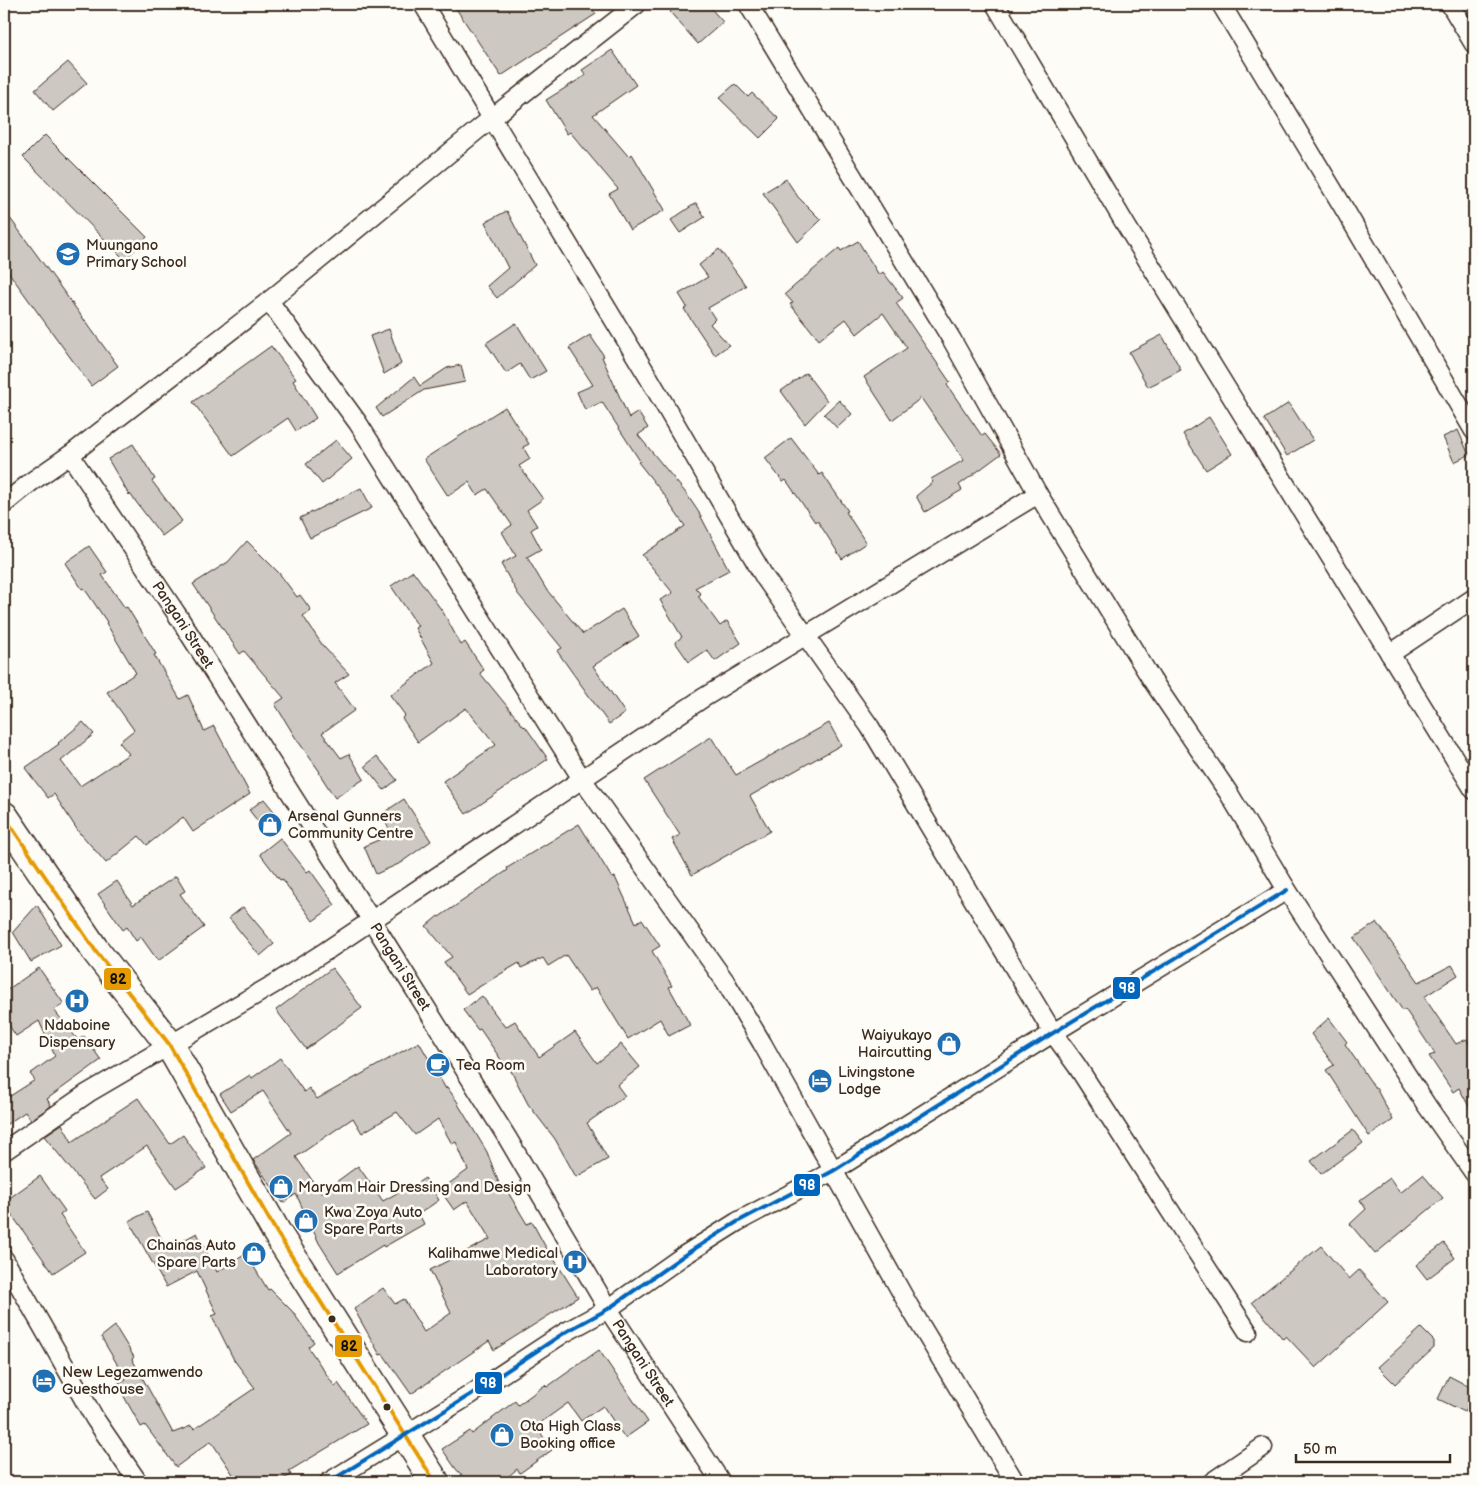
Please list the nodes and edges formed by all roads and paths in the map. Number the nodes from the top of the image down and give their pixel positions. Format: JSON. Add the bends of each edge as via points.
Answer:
{"nodes":[{"id":1,"x":423,"y":4,"type":"edge"},
{"id":2,"x":637,"y":4,"type":"edge"},
{"id":3,"x":748,"y":4,"type":"edge"},
{"id":4,"x":995,"y":4,"type":"edge"},
{"id":5,"x":1221,"y":4,"type":"edge"},
{"id":6,"x":1450,"y":4,"type":"edge"},
{"id":7,"x":1474,"y":44,"type":"edge"},
{"id":8,"x":492,"y":118,"type":"junction"},
{"id":9,"x":269,"y":301,"type":"junction"},
{"id":10,"x":1474,"y":431,"type":"edge"},
{"id":11,"x":70,"y":455,"type":"junction"},
{"id":12,"x":1038,"y":494,"type":"junction"},
{"id":13,"x":4,"y":504,"type":"edge"},
{"id":14,"x":1474,"y":598,"type":"edge"},
{"id":15,"x":806,"y":636,"type":"junction"},
{"id":16,"x":1390,"y":654,"type":"junction"},
{"id":17,"x":582,"y":779,"type":"junction"},
{"id":18,"x":1474,"y":790,"type":"edge"},
{"id":19,"x":4,"y":816,"type":"edge"},
{"id":20,"x":1288,"y":890,"type":"junction"},
{"id":21,"x":372,"y":921,"type":"junction"},
{"id":22,"x":1053,"y":1033,"type":"junction"},
{"id":23,"x":170,"y":1044,"type":"junction"},
{"id":24,"x":4,"y":1151,"type":"edge"},
{"id":25,"x":833,"y":1171,"type":"junction"},
{"id":26,"x":1474,"y":1173,"type":"edge"},
{"id":27,"x":4,"y":1259,"type":"edge"},
{"id":28,"x":608,"y":1309,"type":"junction"},
{"id":29,"x":1248,"y":1332,"type":"dead end"},
{"id":30,"x":405,"y":1435,"type":"junction"},
{"id":31,"x":1263,"y":1447,"type":"dead end"},
{"id":32,"x":138,"y":1482,"type":"edge"},
{"id":33,"x":328,"y":1482,"type":"edge"},
{"id":34,"x":435,"y":1482,"type":"edge"},
{"id":35,"x":721,"y":1482,"type":"edge"},
{"id":36,"x":1015,"y":1482,"type":"edge"},
{"id":37,"x":1212,"y":1482,"type":"edge"}],
"edges":[{"from":1,"to":8,"type":"street"},
{"from":2,"to":8,"type":"street"},
{"from":3,"to":12,"type":"street","via":[[952,340]]},
{"from":4,"to":16,"type":"street","via":[[1102,186]]},
{"from":5,"to":10,"type":"street"},
{"from":6,"to":7,"type":"street"},
{"from":8,"to":9,"type":"street"},
{"from":8,"to":15,"type":"street","via":[[765,578]]},
{"from":9,"to":11,"type":"street"},
{"from":9,"to":17,"type":"street","via":[[358,423]]},
{"from":11,"to":13,"type":"street"},
{"from":11,"to":21,"type":"street","name":"Pangani Street","via":[[176,613]]},
{"from":12,"to":15,"type":"street"},
{"from":12,"to":20,"type":"street","via":[[1152,680],[1228,792]]},
{"from":14,"to":16,"type":"street"},
{"from":15,"to":17,"type":"street","via":[[703,698]]},
{"from":15,"to":22,"type":"street","via":[[870,728]]},
{"from":16,"to":18,"type":"street"},
{"from":17,"to":21,"type":"street"},
{"from":17,"to":25,"type":"street","via":[[725,982]]},
{"from":19,"to":23,"type":"main road","via":[[95,950]]},
{"from":20,"to":22,"type":"street"},
{"from":20,"to":26,"type":"street"},
{"from":21,"to":23,"type":"street","via":[[274,984]]},
{"from":21,"to":28,"type":"street","name":"Pangani Street"},
{"from":22,"to":25,"type":"street"},
{"from":22,"to":29,"type":"street"},
{"from":23,"to":24,"type":"street","via":[[88,1093]]},
{"from":23,"to":30,"type":"main road","via":[[277,1232]]},
{"from":25,"to":28,"type":"street","via":[[737,1222]]},
{"from":25,"to":36,"type":"street","via":[[909,1306]]},
{"from":27,"to":32,"type":"street","via":[[95,1419]]},
{"from":28,"to":30,"type":"street","via":[[564,1333]]},
{"from":28,"to":35,"type":"street","name":"Pangani Street"},
{"from":30,"to":33,"type":"street"},
{"from":30,"to":34,"type":"main road"},
{"from":31,"to":37,"type":"street"}]}
